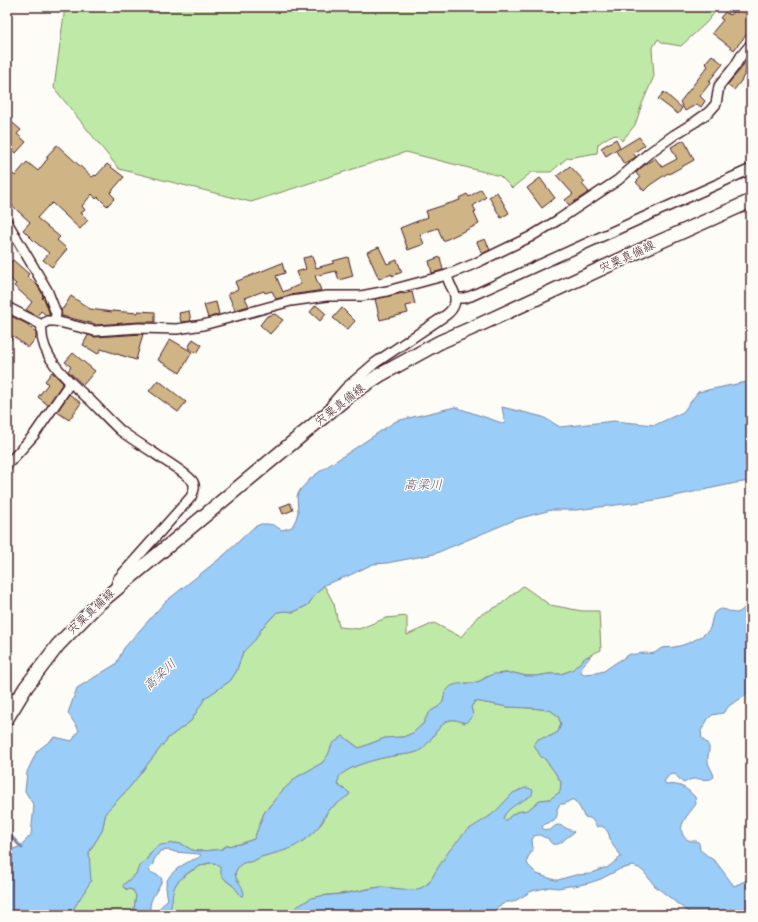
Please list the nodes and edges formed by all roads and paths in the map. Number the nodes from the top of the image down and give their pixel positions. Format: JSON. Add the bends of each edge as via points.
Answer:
{"nodes":[{"id":1,"x":751,"y":44,"type":"edge"},
{"id":2,"x":751,"y":169,"type":"edge"},
{"id":3,"x":751,"y":201,"type":"edge"},
{"id":4,"x":7,"y":222,"type":"edge"},
{"id":5,"x":447,"y":275,"type":"junction"},
{"id":6,"x":455,"y":298,"type":"junction"},
{"id":7,"x":7,"y":307,"type":"edge"},
{"id":8,"x":55,"y":321,"type":"junction"},
{"id":9,"x":42,"y":325,"type":"junction"},
{"id":10,"x":70,"y":382,"type":"junction"},
{"id":11,"x":326,"y":414,"type":"junction"},
{"id":12,"x":7,"y":465,"type":"edge"},
{"id":13,"x":114,"y":590,"type":"junction"},
{"id":14,"x":22,"y":694,"type":"junction"},
{"id":15,"x":7,"y":703,"type":"edge"},
{"id":16,"x":7,"y":718,"type":"edge"}],
"edges":[{"from":1,"to":5,"type":"street","via":[[719,86],[716,104],[709,112],[649,153],[618,180],[558,220],[506,249]]},
{"from":2,"to":6,"type":"street","via":[[471,296]]},
{"from":3,"to":11,"type":"main road","name":"宍粟真備線","via":[[440,342],[380,375]]},
{"from":4,"to":8,"type":"street","via":[[48,290],[56,313]]},
{"from":5,"to":6,"type":"street"},
{"from":5,"to":8,"type":"street","via":[[361,296],[327,296],[291,301],[196,326],[95,331]]},
{"from":6,"to":11,"type":"street","via":[[451,311],[375,363],[346,388]]},
{"from":7,"to":9,"type":"street"},
{"from":8,"to":9,"type":"street","via":[[48,321]]},
{"from":9,"to":10,"type":"street","via":[[44,346],[50,358]]},
{"from":10,"to":12,"type":"street","via":[[34,435]]},
{"from":10,"to":13,"type":"street","via":[[122,431],[184,473],[193,482],[192,497],[118,579]]},
{"from":11,"to":13,"type":"main road","name":"宍粟真備線"},
{"from":13,"to":14,"type":"main road","name":"宍粟真備線","via":[[58,645]]},
{"from":14,"to":15,"type":"street"},
{"from":14,"to":16,"type":"main road","name":"宍粟真備線"}]}
